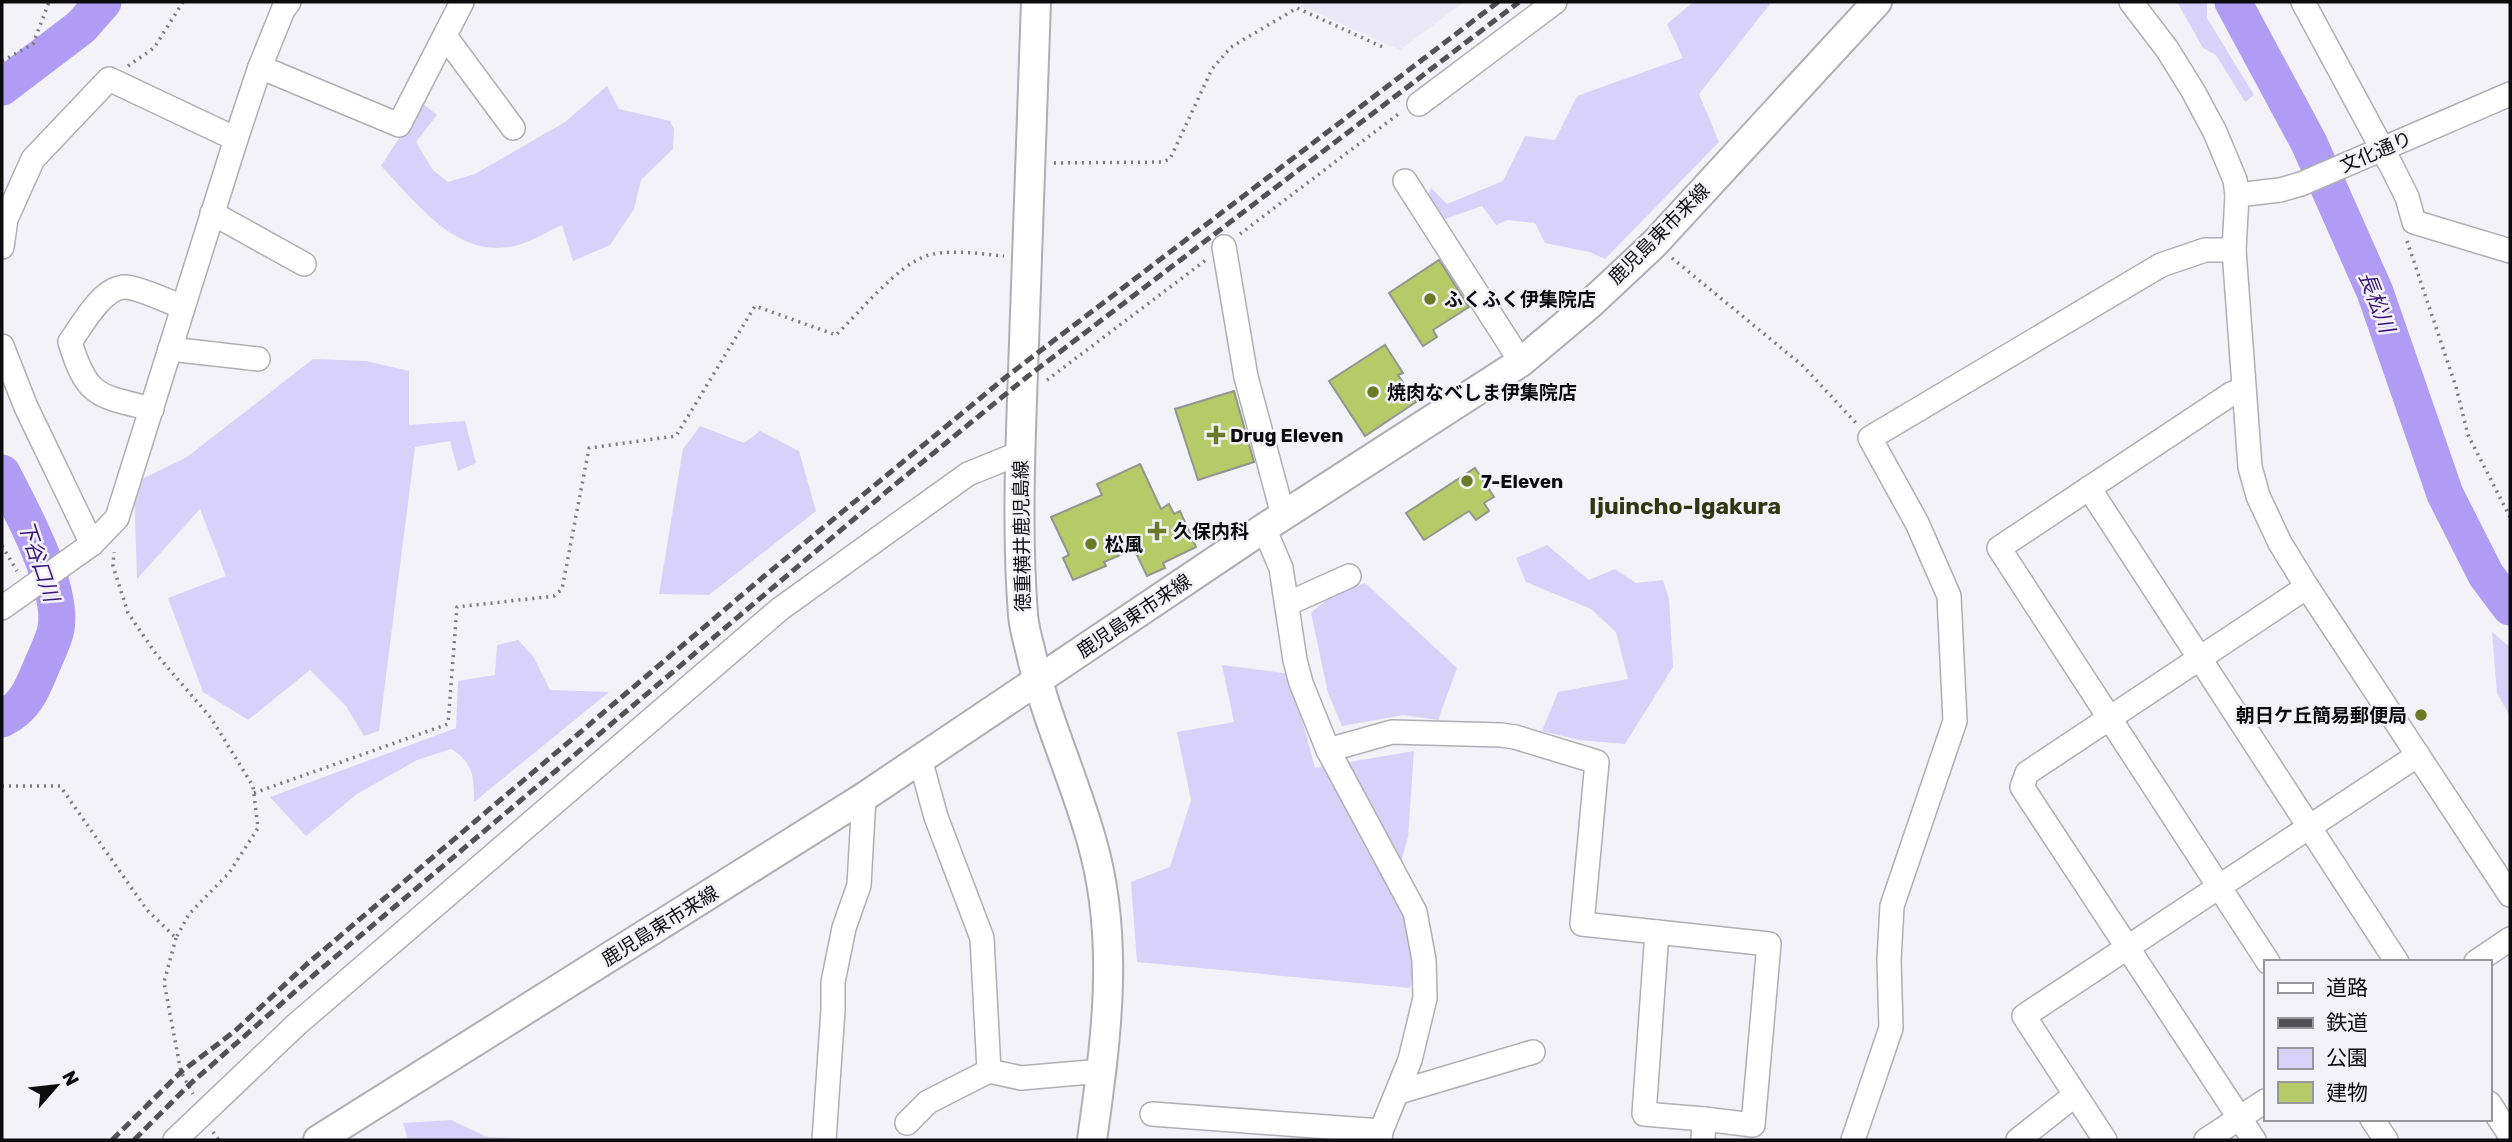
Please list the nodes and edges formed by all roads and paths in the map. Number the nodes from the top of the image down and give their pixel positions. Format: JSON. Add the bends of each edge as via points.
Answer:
{"nodes":[{"id":1,"x":49,"y":2,"type":"edge"},
{"id":2,"x":183,"y":2,"type":"edge"},
{"id":3,"x":289,"y":2,"type":"edge"},
{"id":4,"x":462,"y":2,"type":"edge"},
{"id":5,"x":1036,"y":2,"type":"edge"},
{"id":6,"x":1299,"y":2,"type":"edge"},
{"id":7,"x":1555,"y":2,"type":"edge"},
{"id":8,"x":1877,"y":2,"type":"edge"},
{"id":9,"x":2132,"y":2,"type":"edge"},
{"id":10,"x":2303,"y":2,"type":"edge"},
{"id":11,"x":1297,"y":8,"type":"junction"},
{"id":12,"x":445,"y":36,"type":"junction"},
{"id":13,"x":1385,"y":48,"type":"dead end"},
{"id":14,"x":2,"y":61,"type":"edge"},
{"id":15,"x":260,"y":67,"type":"junction"},
{"id":16,"x":109,"y":79,"type":"junction"},
{"id":17,"x":2510,"y":94,"type":"edge"},
{"id":18,"x":1419,"y":104,"type":"dead end"},
{"id":19,"x":513,"y":128,"type":"dead end"},
{"id":20,"x":236,"y":139,"type":"junction"},
{"id":21,"x":2378,"y":151,"type":"junction"},
{"id":22,"x":1031,"y":163,"type":"junction"},
{"id":23,"x":1405,"y":181,"type":"dead end"},
{"id":24,"x":2238,"y":195,"type":"junction"},
{"id":25,"x":212,"y":213,"type":"junction"},
{"id":26,"x":2414,"y":222,"type":"junction"},
{"id":27,"x":1654,"y":244,"type":"junction"},
{"id":28,"x":2,"y":247,"type":"edge"},
{"id":29,"x":1224,"y":247,"type":"dead end"},
{"id":30,"x":2234,"y":250,"type":"junction"},
{"id":31,"x":2510,"y":251,"type":"edge"},
{"id":32,"x":1027,"y":257,"type":"junction"},
{"id":33,"x":304,"y":264,"type":"dead end"},
{"id":34,"x":183,"y":307,"type":"junction"},
{"id":35,"x":2,"y":346,"type":"edge"},
{"id":36,"x":170,"y":349,"type":"junction"},
{"id":37,"x":258,"y":359,"type":"dead end"},
{"id":38,"x":1521,"y":362,"type":"junction"},
{"id":39,"x":2243,"y":390,"type":"junction"},
{"id":40,"x":152,"y":409,"type":"junction"},
{"id":41,"x":1870,"y":438,"type":"junction"},
{"id":42,"x":1020,"y":453,"type":"junction"},
{"id":43,"x":2089,"y":488,"type":"junction"},
{"id":44,"x":2510,"y":517,"type":"edge"},
{"id":45,"x":117,"y":518,"type":"junction"},
{"id":46,"x":1274,"y":522,"type":"junction"},
{"id":47,"x":92,"y":544,"type":"junction"},
{"id":48,"x":2,"y":546,"type":"edge"},
{"id":49,"x":1349,"y":576,"type":"dead end"},
{"id":50,"x":2307,"y":587,"type":"junction"},
{"id":51,"x":28,"y":590,"type":"junction"},
{"id":52,"x":1287,"y":604,"type":"junction"},
{"id":53,"x":2,"y":608,"type":"edge"},
{"id":54,"x":2199,"y":659,"type":"junction"},
{"id":55,"x":1037,"y":682,"type":"junction"},
{"id":56,"x":2109,"y":718,"type":"junction"},
{"id":57,"x":1328,"y":750,"type":"junction"},
{"id":58,"x":2418,"y":755,"type":"junction"},
{"id":59,"x":920,"y":759,"type":"junction"},
{"id":60,"x":2,"y":786,"type":"edge"},
{"id":61,"x":254,"y":793,"type":"junction"},
{"id":62,"x":864,"y":797,"type":"junction"},
{"id":63,"x":2309,"y":828,"type":"junction"},
{"id":64,"x":2219,"y":888,"type":"junction"},
{"id":65,"x":2510,"y":895,"type":"edge"},
{"id":66,"x":1657,"y":932,"type":"junction"},
{"id":67,"x":176,"y":938,"type":"junction"},
{"id":68,"x":2510,"y":939,"type":"edge"},
{"id":69,"x":2127,"y":948,"type":"junction"},
{"id":70,"x":2267,"y":960,"type":"edge"},
{"id":71,"x":2396,"y":960,"type":"edge"},
{"id":72,"x":2479,"y":960,"type":"edge"},
{"id":73,"x":1533,"y":1052,"type":"dead end"},
{"id":74,"x":989,"y":1071,"type":"junction"},
{"id":75,"x":1102,"y":1071,"type":"junction"},
{"id":76,"x":1399,"y":1092,"type":"junction"},
{"id":77,"x":2075,"y":1095,"type":"junction"},
{"id":78,"x":2264,"y":1102,"type":"edge"},
{"id":79,"x":2491,"y":1106,"type":"edge"},
{"id":80,"x":202,"y":1113,"type":"junction"},
{"id":81,"x":1152,"y":1114,"type":"dead end"},
{"id":82,"x":2239,"y":1118,"type":"junction"},
{"id":83,"x":2373,"y":1121,"type":"edge"},
{"id":84,"x":907,"y":1123,"type":"dead end"},
{"id":85,"x":1704,"y":1130,"type":"edge"},
{"id":86,"x":2510,"y":1135,"type":"edge"},
{"id":87,"x":1381,"y":1136,"type":"edge"},
{"id":88,"x":175,"y":1140,"type":"edge"},
{"id":89,"x":318,"y":1140,"type":"edge"},
{"id":90,"x":824,"y":1140,"type":"edge"},
{"id":91,"x":1092,"y":1140,"type":"edge"},
{"id":92,"x":1853,"y":1140,"type":"edge"},
{"id":93,"x":2018,"y":1140,"type":"edge"},
{"id":94,"x":2105,"y":1140,"type":"edge"},
{"id":95,"x":2206,"y":1140,"type":"edge"},
{"id":96,"x":2254,"y":1140,"type":"edge"},
{"id":97,"x":2386,"y":1140,"type":"edge"}],
"edges":[{"from":1,"to":14,"type":"path","via":[[33,44]]},
{"from":2,"to":16,"type":"path","via":[[154,48]]},
{"from":3,"to":15,"type":"street"},
{"from":4,"to":12,"type":"street"},
{"from":5,"to":22,"type":"main road","name":"徳重横井鹿児島線"},
{"from":6,"to":11,"type":"path"},
{"from":7,"to":18,"type":"street"},
{"from":8,"to":27,"type":"main road","name":"鹿児島東市来線"},
{"from":9,"to":24,"type":"street","via":[[2167,49],[2216,132]]},
{"from":10,"to":21,"type":"street"},
{"from":11,"to":13,"type":"path"},
{"from":11,"to":22,"type":"path","via":[[1230,47],[1212,69],[1170,159]]},
{"from":12,"to":15,"type":"street","via":[[399,125]]},
{"from":12,"to":19,"type":"street"},
{"from":15,"to":20,"type":"street"},
{"from":16,"to":20,"type":"street"},
{"from":16,"to":28,"type":"street","via":[[33,159],[6,219]]},
{"from":17,"to":21,"type":"street","name":"文化通り"},
{"from":20,"to":25,"type":"street"},
{"from":21,"to":24,"type":"street","name":"文化通り","via":[[2301,184]]},
{"from":21,"to":26,"type":"street","via":[[2407,197]]},
{"from":22,"to":32,"type":"main road","name":"徳重横井鹿児島線"},
{"from":23,"to":38,"type":"street"},
{"from":24,"to":30,"type":"street"},
{"from":25,"to":33,"type":"street"},
{"from":25,"to":34,"type":"street"},
{"from":26,"to":31,"type":"street"},
{"from":26,"to":44,"type":"path","via":[[2407,241],[2468,435]]},
{"from":27,"to":38,"type":"main road","name":"鹿児島東市来線"},
{"from":27,"to":41,"type":"path","via":[[1803,366]]},
{"from":29,"to":46,"type":"street"},
{"from":30,"to":39,"type":"street"},
{"from":30,"to":41,"type":"street","via":[[2205,250],[2161,265]]},
{"from":32,"to":42,"type":"main road","name":"徳重横井鹿児島線"},
{"from":32,"to":61,"type":"path","via":[[955,252],[928,255],[906,266],[836,335],[755,306],[676,436],[589,448],[562,589],[554,596],[457,607],[448,724]]},
{"from":34,"to":36,"type":"street"},
{"from":34,"to":40,"type":"street","via":[[127,287],[112,290],[70,342],[93,391]]},
{"from":35,"to":47,"type":"street"},
{"from":36,"to":37,"type":"street"},
{"from":36,"to":40,"type":"street"},
{"from":38,"to":46,"type":"main road","name":"鹿児島東市来線"},
{"from":39,"to":43,"type":"street"},
{"from":39,"to":50,"type":"street","via":[[2250,467],[2258,496]]},
{"from":40,"to":45,"type":"street"},
{"from":41,"to":92,"type":"street","via":[[1917,523],[1949,596],[1955,721],[1892,906],[1891,1028]]},
{"from":42,"to":55,"type":"main road","name":"徳重横井鹿児島線","via":[[1023,619]]},
{"from":42,"to":80,"type":"street","via":[[968,474],[780,609],[297,1024]]},
{"from":43,"to":54,"type":"street"},
{"from":43,"to":56,"type":"street","via":[[1998,548]]},
{"from":45,"to":47,"type":"street"},
{"from":45,"to":61,"type":"path","via":[[113,566],[128,613],[211,718]]},
{"from":46,"to":52,"type":"street"},
{"from":46,"to":55,"type":"main road","name":"鹿児島東市来線"},
{"from":47,"to":51,"type":"street"},
{"from":48,"to":51,"type":"path"},
{"from":49,"to":52,"type":"street"},
{"from":50,"to":54,"type":"street"},
{"from":50,"to":58,"type":"street"},
{"from":51,"to":53,"type":"street"},
{"from":52,"to":57,"type":"street","via":[[1301,682]]},
{"from":54,"to":56,"type":"street"},
{"from":54,"to":63,"type":"street"},
{"from":55,"to":59,"type":"main road","name":"鹿児島東市来線"},
{"from":55,"to":75,"type":"main road","name":"徳重横井鹿児島線","via":[[1076,788],[1103,888],[1109,973]]},
{"from":56,"to":64,"type":"street"},
{"from":56,"to":69,"type":"street","via":[[2027,772],[2022,787]]},
{"from":57,"to":66,"type":"street","via":[[1392,732],[1502,735],[1597,762],[1582,924]]},
{"from":57,"to":76,"type":"street","via":[[1415,912],[1425,998]]},
{"from":58,"to":63,"type":"street"},
{"from":58,"to":65,"type":"street"},
{"from":59,"to":62,"type":"main road","name":"鹿児島東市来線"},
{"from":59,"to":74,"type":"street","via":[[936,817],[982,937]]},
{"from":60,"to":67,"type":"path","via":[[61,786],[147,910]]},
{"from":61,"to":67,"type":"path","via":[[258,828],[229,873],[189,914]]},
{"from":62,"to":89,"type":"main road","name":"鹿児島東市来線"},
{"from":62,"to":90,"type":"street","via":[[859,885],[833,982]]},
{"from":63,"to":64,"type":"street"},
{"from":63,"to":71,"type":"street"},
{"from":64,"to":69,"type":"street"},
{"from":64,"to":70,"type":"street"},
{"from":66,"to":85,"type":"street","via":[[1644,1114]]},
{"from":66,"to":85,"type":"street","via":[[1769,944],[1753,1125]]},
{"from":67,"to":80,"type":"path","via":[[164,982],[181,1072]]},
{"from":68,"to":72,"type":"street"},
{"from":69,"to":77,"type":"street","via":[[2024,1016]]},
{"from":69,"to":82,"type":"street"},
{"from":73,"to":76,"type":"street"},
{"from":74,"to":75,"type":"street","via":[[1021,1077]]},
{"from":74,"to":84,"type":"street","via":[[928,1102]]},
{"from":75,"to":91,"type":"main road","name":"徳重横井鹿児島線"},
{"from":76,"to":87,"type":"street"},
{"from":77,"to":93,"type":"street"},
{"from":77,"to":94,"type":"street"},
{"from":78,"to":82,"type":"street"},
{"from":79,"to":86,"type":"street"},
{"from":80,"to":88,"type":"street"},
{"from":81,"to":87,"type":"street"},
{"from":82,"to":95,"type":"street"},
{"from":82,"to":96,"type":"street"},
{"from":83,"to":97,"type":"street"}]}
